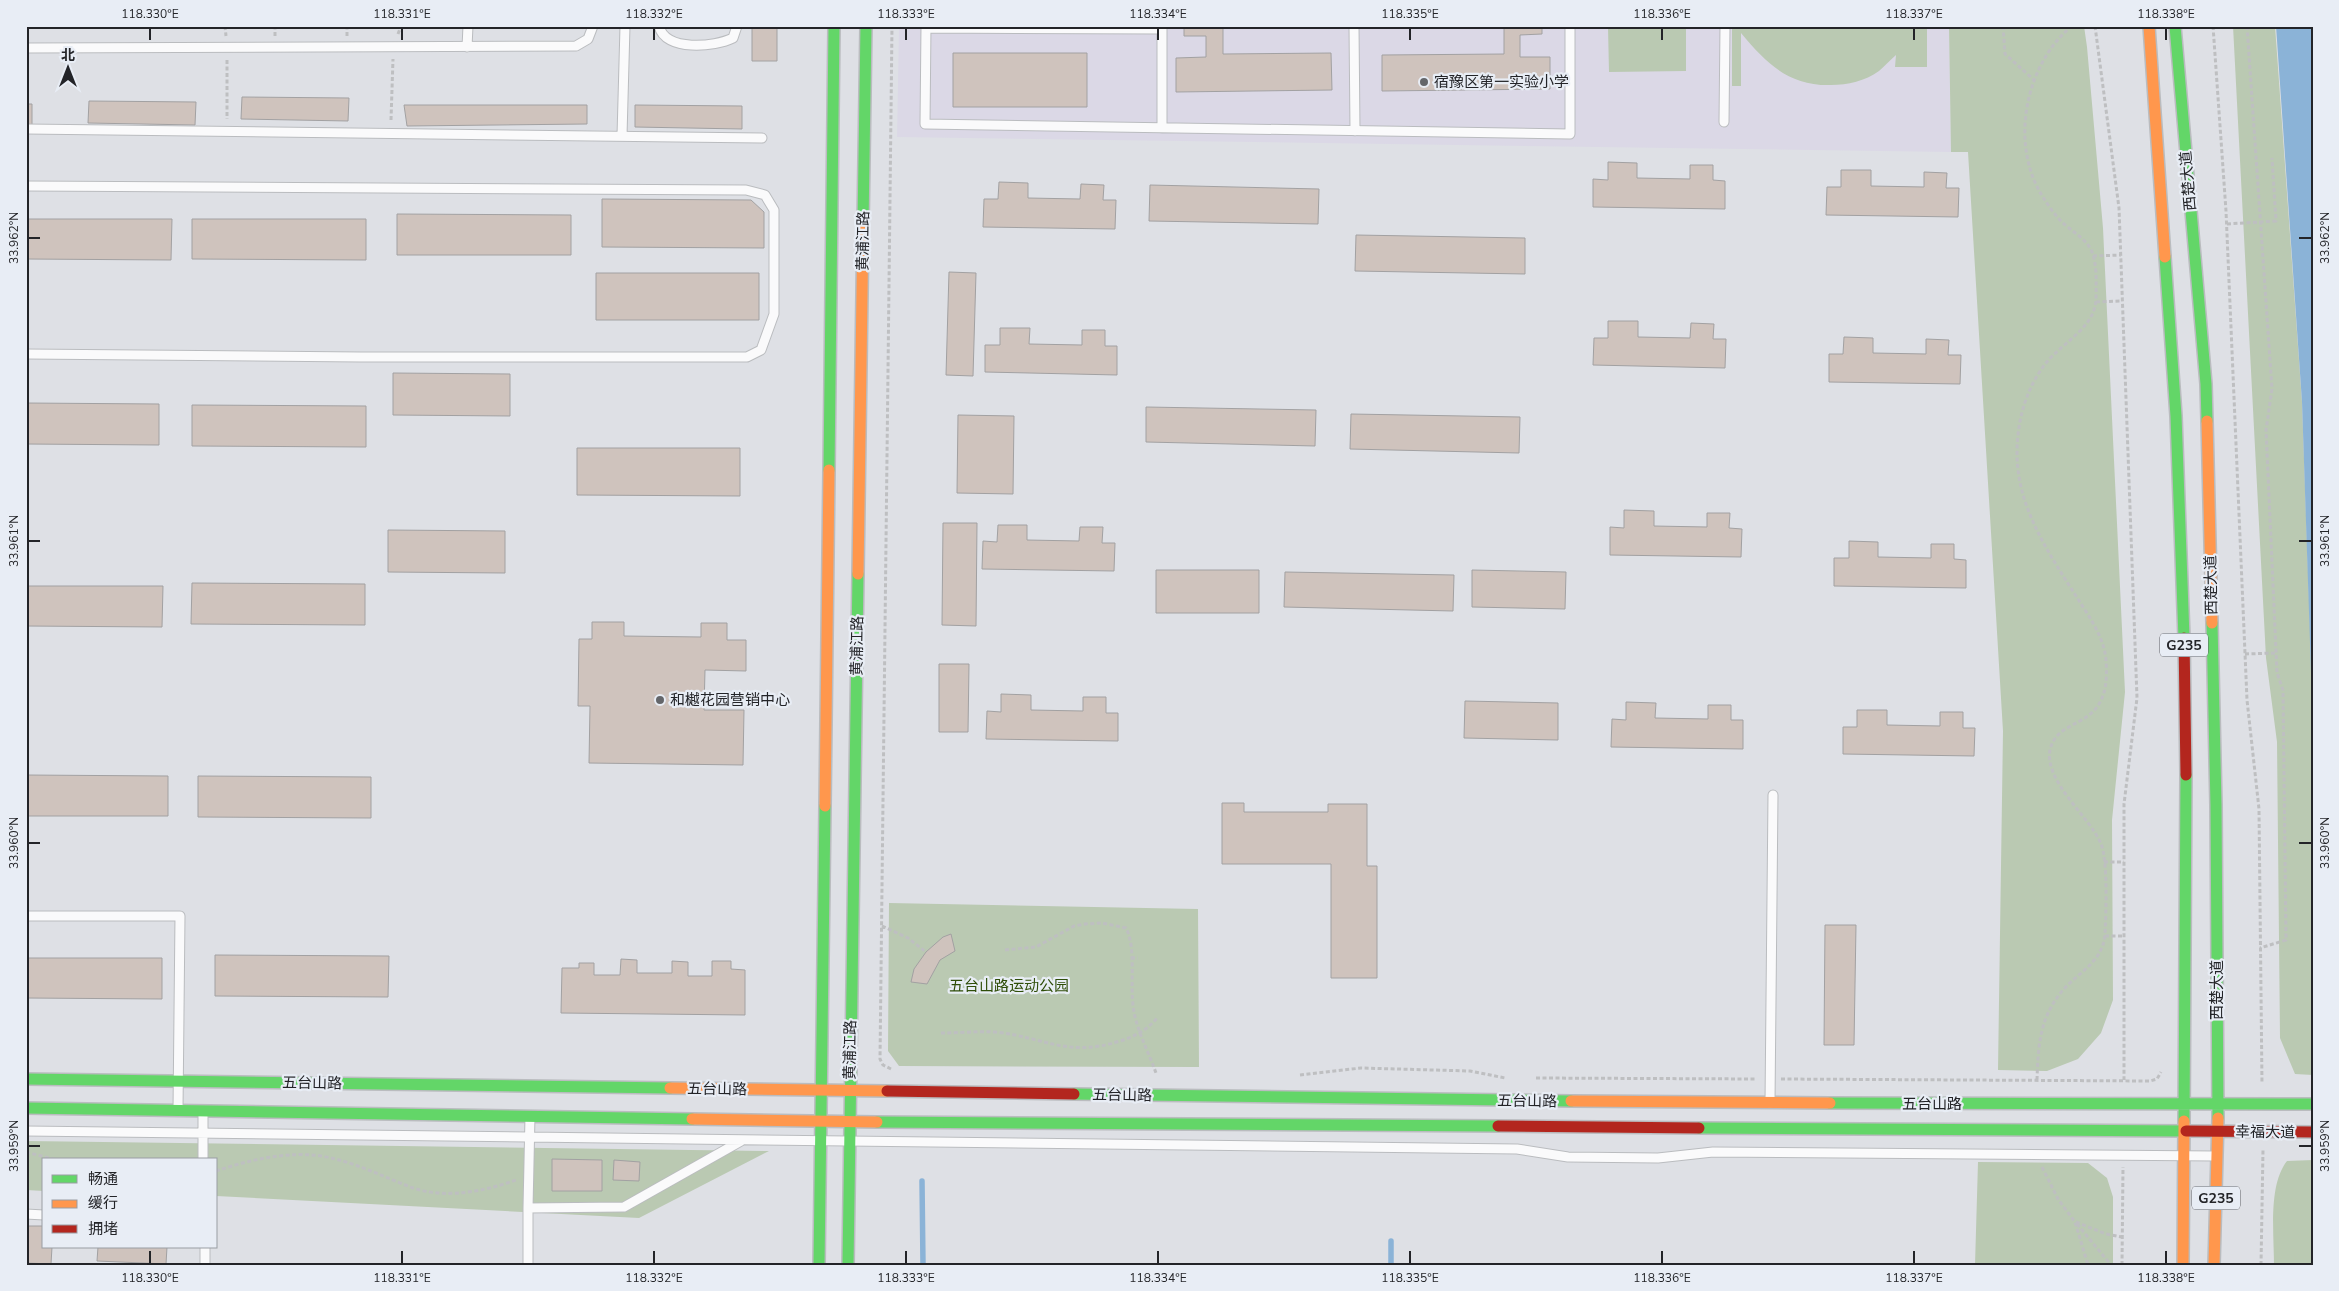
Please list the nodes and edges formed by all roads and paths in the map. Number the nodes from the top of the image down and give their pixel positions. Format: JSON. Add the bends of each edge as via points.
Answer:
{"nodes":[{"id":1,"x":401,"y":26,"type":"edge"},
{"id":2,"x":468,"y":26,"type":"edge"},
{"id":3,"x":593,"y":26,"type":"edge"},
{"id":4,"x":625,"y":26,"type":"edge"},
{"id":5,"x":659,"y":26,"type":"edge"},
{"id":6,"x":737,"y":26,"type":"edge"},
{"id":7,"x":834,"y":26,"type":"edge"},
{"id":8,"x":866,"y":26,"type":"edge"},
{"id":9,"x":892,"y":26,"type":"edge"},
{"id":10,"x":1354,"y":26,"type":"edge"},
{"id":11,"x":1570,"y":26,"type":"edge"},
{"id":12,"x":1724,"y":26,"type":"edge"},
{"id":13,"x":2003,"y":26,"type":"edge"},
{"id":14,"x":2072,"y":26,"type":"edge"},
{"id":15,"x":2095,"y":26,"type":"edge"},
{"id":16,"x":2149,"y":26,"type":"edge"},
{"id":17,"x":2175,"y":26,"type":"edge"},
{"id":18,"x":2213,"y":26,"type":"edge"},
{"id":19,"x":2247,"y":26,"type":"edge"},
{"id":20,"x":926,"y":27,"type":"edge"},
{"id":21,"x":1162,"y":28,"type":"edge"},
{"id":22,"x":227,"y":47,"type":"junction"},
{"id":23,"x":393,"y":47,"type":"junction"},
{"id":24,"x":467,"y":47,"type":"junction"},
{"id":25,"x":26,"y":48,"type":"edge"},
{"id":26,"x":2034,"y":80,"type":"junction"},
{"id":27,"x":1724,"y":122,"type":"dead end"},
{"id":28,"x":1162,"y":128,"type":"junction"},
{"id":29,"x":26,"y":129,"type":"edge"},
{"id":30,"x":1355,"y":131,"type":"junction"},
{"id":31,"x":227,"y":132,"type":"junction"},
{"id":32,"x":391,"y":134,"type":"junction"},
{"id":33,"x":622,"y":136,"type":"junction"},
{"id":34,"x":762,"y":138,"type":"dead end"},
{"id":35,"x":2272,"y":158,"type":"dead end"},
{"id":36,"x":26,"y":186,"type":"edge"},
{"id":37,"x":2260,"y":222,"type":"junction"},
{"id":38,"x":2227,"y":224,"type":"junction"},
{"id":39,"x":2121,"y":254,"type":"junction"},
{"id":40,"x":2093,"y":256,"type":"junction"},
{"id":41,"x":2122,"y":301,"type":"junction"},
{"id":42,"x":2096,"y":302,"type":"junction"},
{"id":43,"x":26,"y":354,"type":"edge"},
{"id":44,"x":2276,"y":653,"type":"junction"},
{"id":45,"x":2245,"y":654,"type":"junction"},
{"id":46,"x":1773,"y":795,"type":"dead end"},
{"id":47,"x":2104,"y":862,"type":"junction"},
{"id":48,"x":2124,"y":862,"type":"junction"},
{"id":49,"x":26,"y":916,"type":"edge"},
{"id":50,"x":882,"y":926,"type":"junction"},
{"id":51,"x":2105,"y":936,"type":"junction"},
{"id":52,"x":2124,"y":936,"type":"junction"},
{"id":53,"x":2260,"y":948,"type":"junction"},
{"id":54,"x":1005,"y":950,"type":"dead end"},
{"id":55,"x":926,"y":952,"type":"dead end"},
{"id":56,"x":1130,"y":958,"type":"junction"},
{"id":57,"x":1138,"y":958,"type":"dead end"},
{"id":58,"x":1158,"y":1017,"type":"dead end"},
{"id":59,"x":941,"y":1033,"type":"dead end"},
{"id":60,"x":1141,"y":1033,"type":"junction"},
{"id":61,"x":2163,"y":1070,"type":"dead end"},
{"id":62,"x":896,"y":1071,"type":"dead end"},
{"id":63,"x":1146,"y":1073,"type":"dead end"},
{"id":64,"x":1156,"y":1073,"type":"junction"},
{"id":65,"x":1166,"y":1074,"type":"dead end"},
{"id":66,"x":1292,"y":1075,"type":"dead end"},
{"id":67,"x":26,"y":1078,"type":"edge"},
{"id":68,"x":1514,"y":1078,"type":"dead end"},
{"id":69,"x":1534,"y":1078,"type":"dead end"},
{"id":70,"x":1771,"y":1079,"type":"junction"},
{"id":71,"x":2037,"y":1080,"type":"junction"},
{"id":72,"x":178,"y":1081,"type":"junction"},
{"id":73,"x":2124,"y":1081,"type":"junction"},
{"id":74,"x":820,"y":1091,"type":"junction"},
{"id":75,"x":850,"y":1091,"type":"junction"},
{"id":76,"x":1770,"y":1103,"type":"junction"},
{"id":77,"x":2262,"y":1103,"type":"junction"},
{"id":78,"x":2123,"y":1104,"type":"junction"},
{"id":79,"x":2182,"y":1104,"type":"junction"},
{"id":80,"x":2218,"y":1104,"type":"junction"},
{"id":81,"x":2313,"y":1104,"type":"edge"},
{"id":82,"x":26,"y":1108,"type":"edge"},
{"id":83,"x":178,"y":1111,"type":"junction"},
{"id":84,"x":202,"y":1112,"type":"junction"},
{"id":85,"x":530,"y":1116,"type":"junction"},
{"id":86,"x":821,"y":1120,"type":"junction"},
{"id":87,"x":850,"y":1122,"type":"junction"},
{"id":88,"x":26,"y":1131,"type":"edge"},
{"id":89,"x":2217,"y":1131,"type":"junction"},
{"id":90,"x":2183,"y":1132,"type":"junction"},
{"id":91,"x":2263,"y":1132,"type":"junction"},
{"id":92,"x":2313,"y":1132,"type":"edge"},
{"id":93,"x":203,"y":1133,"type":"junction"},
{"id":94,"x":529,"y":1138,"type":"junction"},
{"id":95,"x":742,"y":1140,"type":"junction"},
{"id":96,"x":820,"y":1140,"type":"junction"},
{"id":97,"x":850,"y":1140,"type":"junction"},
{"id":98,"x":26,"y":1152,"type":"edge"},
{"id":99,"x":2040,"y":1154,"type":"junction"},
{"id":100,"x":2123,"y":1155,"type":"junction"},
{"id":101,"x":2183,"y":1155,"type":"junction"},
{"id":102,"x":2217,"y":1156,"type":"junction"},
{"id":103,"x":49,"y":1158,"type":"edge"},
{"id":104,"x":203,"y":1158,"type":"edge"},
{"id":105,"x":218,"y":1171,"type":"edge"},
{"id":106,"x":529,"y":1175,"type":"junction"},
{"id":107,"x":528,"y":1208,"type":"junction"},
{"id":108,"x":26,"y":1214,"type":"edge"},
{"id":109,"x":42,"y":1215,"type":"edge"},
{"id":110,"x":2075,"y":1222,"type":"junction"},
{"id":111,"x":2122,"y":1237,"type":"junction"},
{"id":112,"x":205,"y":1248,"type":"edge"},
{"id":113,"x":205,"y":1265,"type":"edge"},
{"id":114,"x":528,"y":1265,"type":"edge"},
{"id":115,"x":819,"y":1265,"type":"edge"},
{"id":116,"x":848,"y":1265,"type":"edge"},
{"id":117,"x":2088,"y":1265,"type":"edge"},
{"id":118,"x":2111,"y":1265,"type":"edge"},
{"id":119,"x":2122,"y":1265,"type":"edge"},
{"id":120,"x":2182,"y":1265,"type":"edge"},
{"id":121,"x":2214,"y":1265,"type":"edge"},
{"id":122,"x":2261,"y":1265,"type":"edge"}],
"edges":[{"from":1,"to":23,"type":"path"},
{"from":2,"to":24,"type":"lane"},
{"from":3,"to":24,"type":"lane","via":[[588,39],[576,46]]},
{"from":4,"to":33,"type":"lane"},
{"from":5,"to":6,"type":"lane","via":[[666,38],[707,46],[733,38]]},
{"from":7,"to":74,"type":"main road","name":"黄浦江路"},
{"from":8,"to":75,"type":"main road","name":"黄浦江路"},
{"from":9,"to":50,"type":"path"},
{"from":10,"to":30,"type":"lane"},
{"from":11,"to":30,"type":"lane","via":[[1570,134]]},
{"from":12,"to":27,"type":"lane"},
{"from":13,"to":26,"type":"path","via":[[2005,54]]},
{"from":14,"to":26,"type":"path","via":[[2047,55]]},
{"from":15,"to":39,"type":"path","via":[[2119,208]]},
{"from":16,"to":79,"type":"main road","name":"西楚大道","number":"G235","via":[[2176,416],[2186,687]]},
{"from":17,"to":80,"type":"main road","name":"西楚大道","number":"G235","via":[[2206,384],[2216,805]]},
{"from":18,"to":38,"type":"path"},
{"from":19,"to":37,"type":"path"},
{"from":20,"to":21,"type":"lane"},
{"from":20,"to":28,"type":"lane","via":[[925,124]]},
{"from":21,"to":28,"type":"lane"},
{"from":22,"to":23,"type":"lane"},
{"from":22,"to":25,"type":"lane"},
{"from":22,"to":31,"type":"path"},
{"from":23,"to":24,"type":"lane"},
{"from":23,"to":32,"type":"path"},
{"from":26,"to":40,"type":"path","via":[[2024,134],[2029,164],[2040,193],[2059,219],[2088,245]]},
{"from":28,"to":30,"type":"lane"},
{"from":29,"to":31,"type":"lane"},
{"from":31,"to":32,"type":"lane"},
{"from":32,"to":33,"type":"lane"},
{"from":33,"to":34,"type":"lane"},
{"from":35,"to":37,"type":"path","via":[[2276,221]]},
{"from":36,"to":43,"type":"lane","via":[[746,190],[766,195],[774,210],[774,314],[761,350],[747,357]]},
{"from":37,"to":38,"type":"path"},
{"from":37,"to":44,"type":"path","via":[[2272,389],[2266,430]]},
{"from":38,"to":45,"type":"path"},
{"from":39,"to":40,"type":"path"},
{"from":39,"to":41,"type":"path"},
{"from":40,"to":42,"type":"path"},
{"from":41,"to":42,"type":"path"},
{"from":41,"to":48,"type":"path","via":[[2137,698],[2124,804]]},
{"from":42,"to":47,"type":"path","via":[[2093,317],[2047,362],[2032,383],[2020,416],[2017,454],[2024,502],[2040,538],[2103,644],[2106,656],[2108,678],[2097,711],[2060,734],[2050,749],[2051,763],[2061,789],[2101,844]]},
{"from":44,"to":45,"type":"path"},
{"from":44,"to":53,"type":"path","via":[[2277,673],[2283,690],[2286,940]]},
{"from":45,"to":53,"type":"path","via":[[2259,809]]},
{"from":46,"to":70,"type":"lane"},
{"from":47,"to":48,"type":"path"},
{"from":47,"to":51,"type":"path"},
{"from":48,"to":52,"type":"path"},
{"from":49,"to":72,"type":"lane","via":[[180,916]]},
{"from":50,"to":55,"type":"path","via":[[908,938]]},
{"from":50,"to":62,"type":"path","via":[[880,1059],[883,1065]]},
{"from":51,"to":52,"type":"path"},
{"from":51,"to":71,"type":"path","via":[[2102,951],[2095,961],[2059,994],[2044,1020],[2038,1040]]},
{"from":52,"to":73,"type":"path"},
{"from":53,"to":77,"type":"path"},
{"from":54,"to":56,"type":"path","via":[[1036,947],[1074,926],[1102,923],[1126,928]]},
{"from":56,"to":57,"type":"path"},
{"from":56,"to":60,"type":"path","via":[[1134,1012]]},
{"from":58,"to":60,"type":"path"},
{"from":59,"to":60,"type":"path","via":[[994,1032],[1081,1049],[1107,1046]]},
{"from":60,"to":64,"type":"path"},
{"from":61,"to":73,"type":"path","via":[[2150,1081]]},
{"from":63,"to":64,"type":"path"},
{"from":64,"to":65,"type":"path"},
{"from":66,"to":68,"type":"path","via":[[1361,1068],[1470,1071]]},
{"from":67,"to":72,"type":"main road","name":"五台山路"},
{"from":69,"to":70,"type":"path"},
{"from":70,"to":71,"type":"path"},
{"from":70,"to":76,"type":"lane"},
{"from":71,"to":73,"type":"path"},
{"from":72,"to":74,"type":"main road","name":"五台山路"},
{"from":72,"to":83,"type":"lane"},
{"from":73,"to":78,"type":"path"},
{"from":74,"to":75,"type":"main road","name":"五台山路"},
{"from":74,"to":86,"type":"main road","name":"黄浦江路"},
{"from":75,"to":76,"type":"main road","name":"五台山路"},
{"from":75,"to":87,"type":"main road","name":"黄浦江路"},
{"from":76,"to":78,"type":"main road","name":"五台山路"},
{"from":77,"to":80,"type":"main road","name":"幸福大道"},
{"from":77,"to":81,"type":"main road","name":"幸福大道"},
{"from":78,"to":79,"type":"main road","name":"五台山路"},
{"from":79,"to":80,"type":"main road","name":"五台山路"},
{"from":79,"to":90,"type":"main road","name":"西楚大道","number":"G235"},
{"from":80,"to":89,"type":"main road","name":"西楚大道","number":"G235"},
{"from":82,"to":83,"type":"main road","name":"五台山路"},
{"from":83,"to":84,"type":"main road","name":"五台山路"},
{"from":84,"to":85,"type":"main road","name":"五台山路"},
{"from":84,"to":93,"type":"lane"},
{"from":85,"to":86,"type":"main road","name":"五台山路"},
{"from":85,"to":94,"type":"lane"},
{"from":86,"to":87,"type":"main road","name":"五台山路"},
{"from":86,"to":96,"type":"main road","name":"黄浦江路"},
{"from":87,"to":90,"type":"main road","name":"五台山路"},
{"from":87,"to":97,"type":"main road","name":"黄浦江路"},
{"from":88,"to":93,"type":"lane"},
{"from":89,"to":90,"type":"main road","name":"五台山路"},
{"from":89,"to":91,"type":"main road","name":"幸福大道"},
{"from":89,"to":102,"type":"main road","name":"西楚大道","number":"G235"},
{"from":90,"to":101,"type":"main road","name":"西楚大道","number":"G235"},
{"from":91,"to":92,"type":"main road","name":"幸福大道"},
{"from":91,"to":122,"type":"path"},
{"from":93,"to":94,"type":"lane"},
{"from":93,"to":104,"type":"lane"},
{"from":94,"to":95,"type":"lane"},
{"from":94,"to":106,"type":"lane"},
{"from":95,"to":96,"type":"lane"},
{"from":95,"to":107,"type":"lane","via":[[624,1207]]},
{"from":96,"to":97,"type":"lane"},
{"from":96,"to":115,"type":"main road","name":"黄浦江路"},
{"from":97,"to":99,"type":"lane","via":[[1517,1149],[1578,1157],[1658,1158],[1713,1152]]},
{"from":97,"to":116,"type":"main road","name":"黄浦江路"},
{"from":98,"to":103,"type":"path"},
{"from":99,"to":100,"type":"lane"},
{"from":99,"to":110,"type":"path","via":[[2048,1182]]},
{"from":100,"to":101,"type":"lane"},
{"from":100,"to":111,"type":"path"},
{"from":101,"to":102,"type":"lane"},
{"from":101,"to":120,"type":"main road","name":"西楚大道","number":"G235"},
{"from":102,"to":121,"type":"main road","name":"西楚大道","number":"G235"},
{"from":105,"to":106,"type":"path","via":[[273,1157],[320,1156],[362,1167],[409,1187],[445,1194],[482,1189]]},
{"from":106,"to":107,"type":"lane"},
{"from":107,"to":114,"type":"lane"},
{"from":108,"to":109,"type":"lane"},
{"from":110,"to":111,"type":"path"},
{"from":110,"to":117,"type":"path"},
{"from":110,"to":118,"type":"path"},
{"from":111,"to":119,"type":"path"},
{"from":112,"to":113,"type":"lane"}]}
